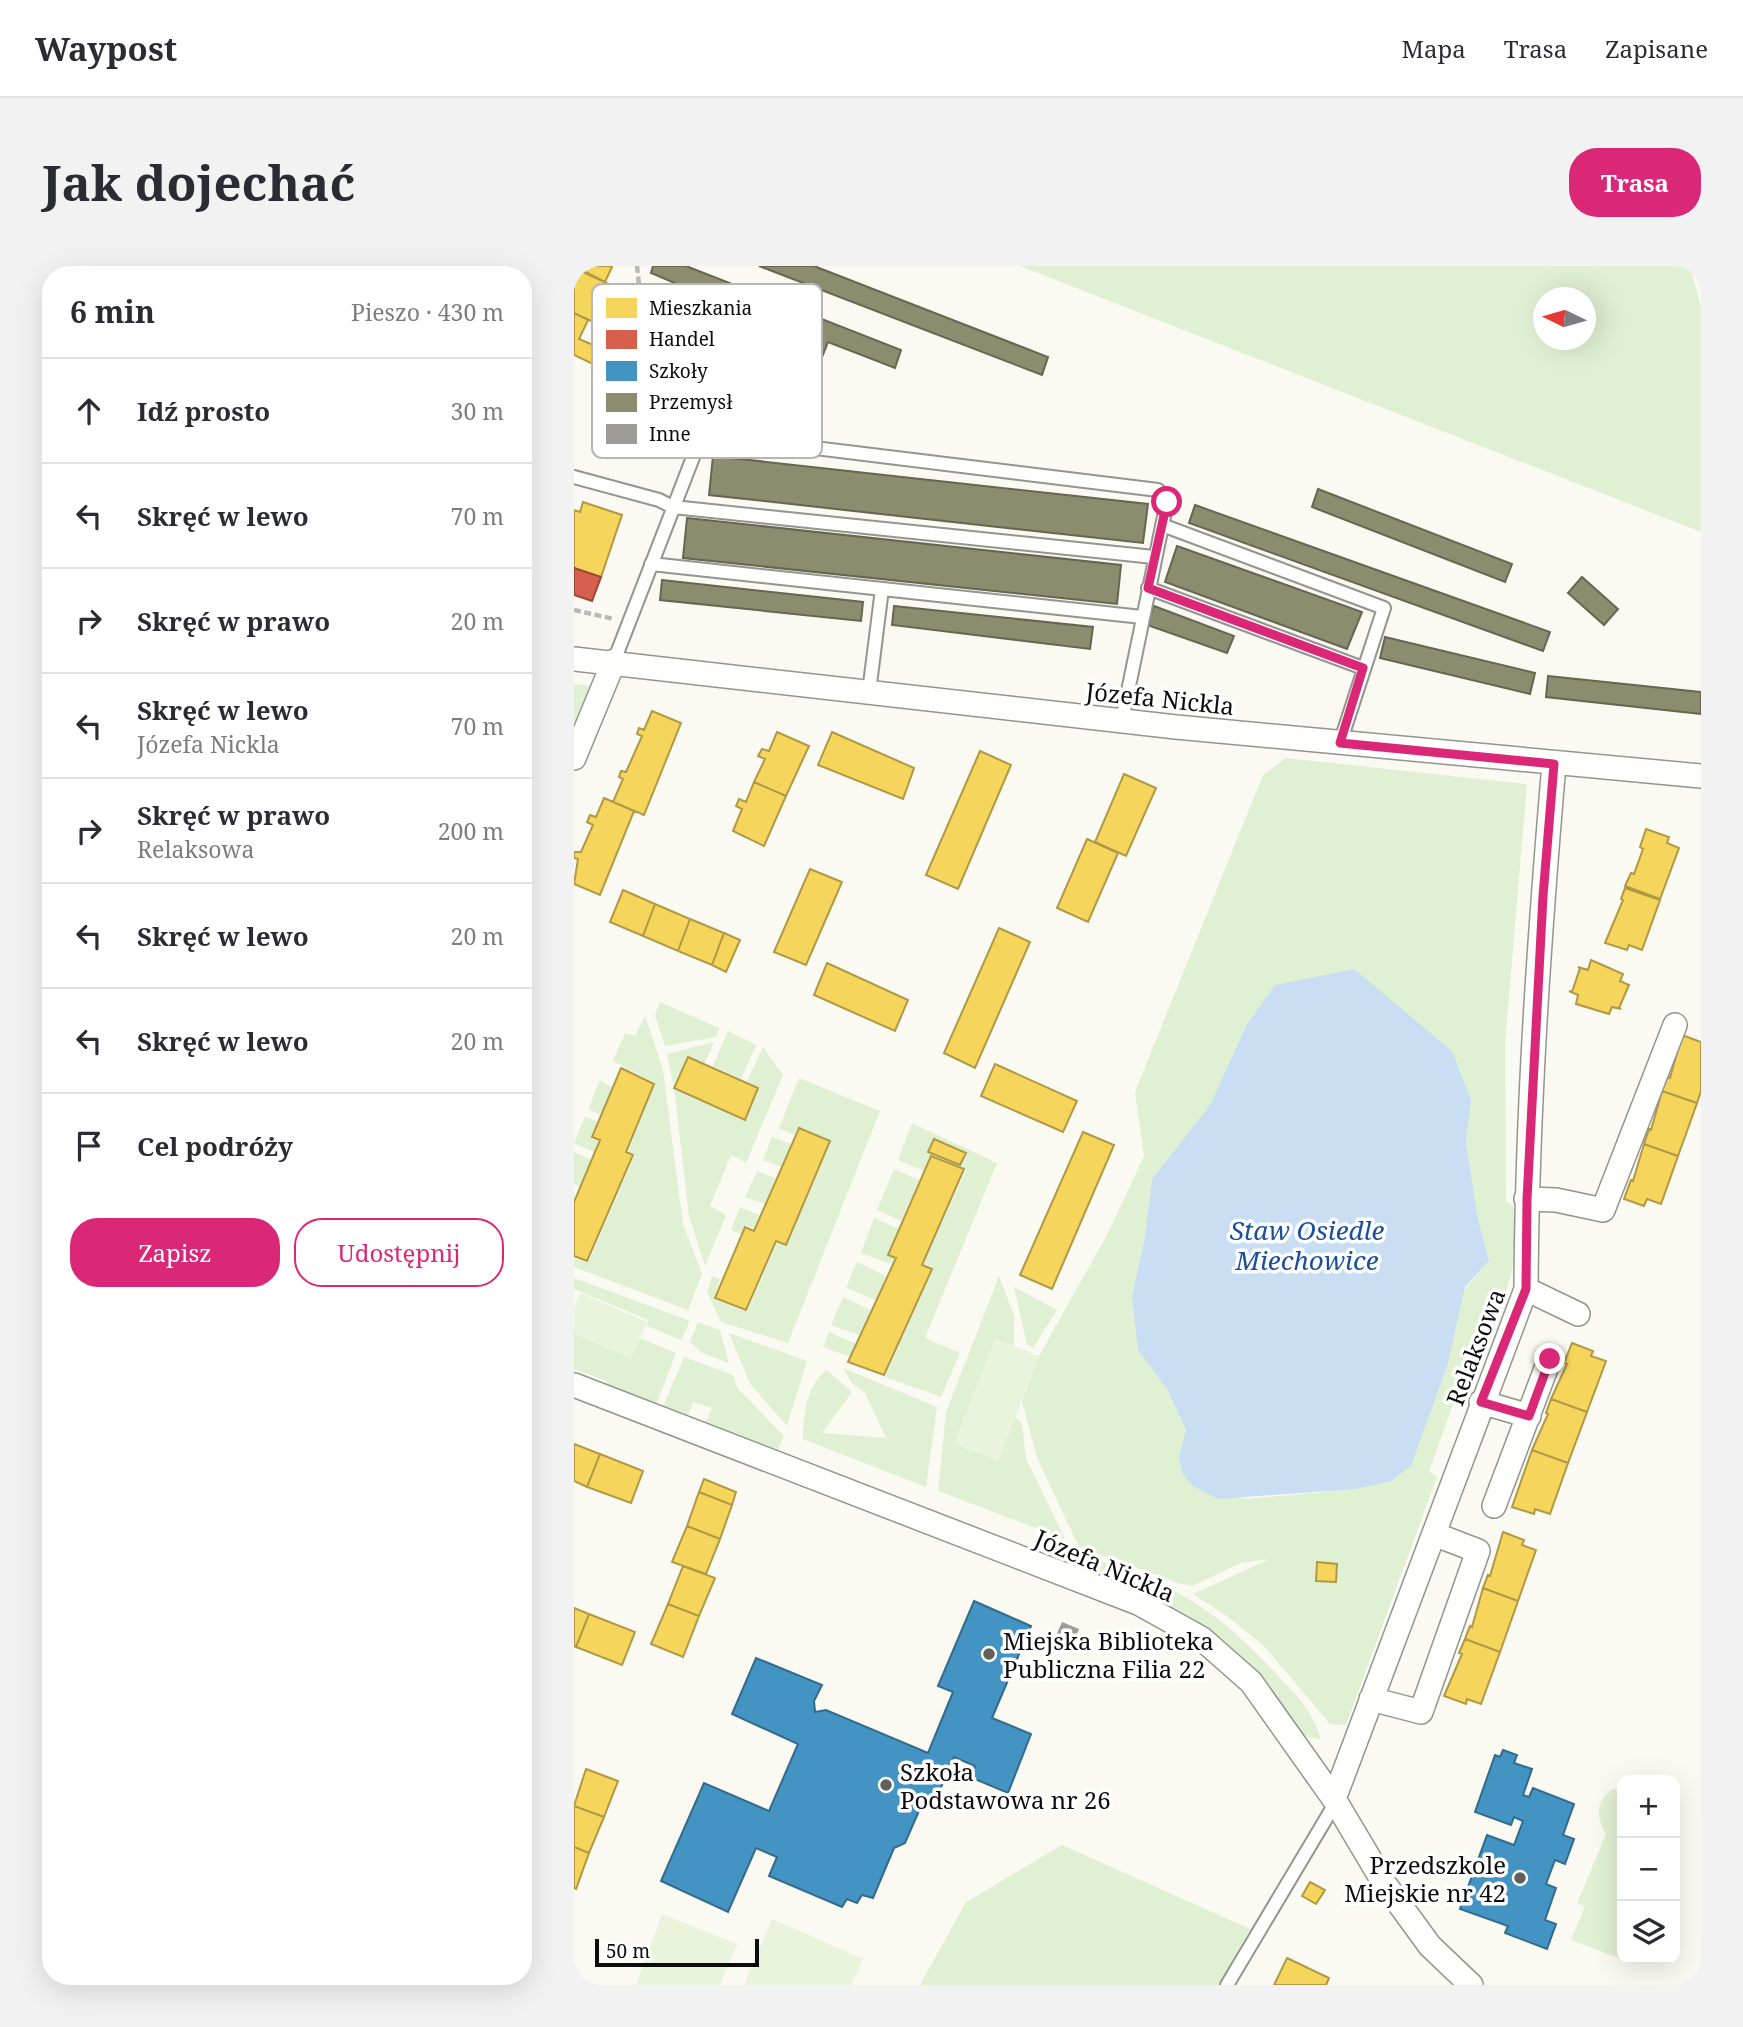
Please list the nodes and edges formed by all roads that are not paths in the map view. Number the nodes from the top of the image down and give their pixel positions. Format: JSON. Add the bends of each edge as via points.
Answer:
{"nodes":[{"id":1,"x":822,"y":449,"type":"edge"},
{"id":2,"x":693,"y":458,"type":"edge"},
{"id":3,"x":574,"y":477,"type":"edge"},
{"id":4,"x":673,"y":507,"type":"junction"},
{"id":5,"x":1162,"y":526,"type":"junction"},
{"id":6,"x":1154,"y":558,"type":"junction"},
{"id":7,"x":650,"y":564,"type":"junction"},
{"id":8,"x":1148,"y":588,"type":"junction"},
{"id":9,"x":882,"y":589,"type":"junction"},
{"id":10,"x":1142,"y":617,"type":"junction"},
{"id":11,"x":574,"y":659,"type":"edge"},
{"id":12,"x":614,"y":661,"type":"junction"},
{"id":13,"x":1363,"y":668,"type":"junction"},
{"id":14,"x":869,"y":692,"type":"junction"},
{"id":15,"x":1122,"y":720,"type":"junction"},
{"id":16,"x":1340,"y":743,"type":"junction"},
{"id":17,"x":574,"y":758,"type":"edge"},
{"id":18,"x":1554,"y":764,"type":"junction"},
{"id":19,"x":1701,"y":776,"type":"edge"},
{"id":20,"x":1675,"y":1025,"type":"dead end"},
{"id":21,"x":1527,"y":1199,"type":"junction"},
{"id":22,"x":1526,"y":1289,"type":"junction"},
{"id":23,"x":1578,"y":1314,"type":"dead end"},
{"id":24,"x":1550,"y":1359,"type":"dead end"},
{"id":25,"x":574,"y":1385,"type":"edge"},
{"id":26,"x":1481,"y":1402,"type":"junction"},
{"id":27,"x":1529,"y":1416,"type":"junction"},
{"id":28,"x":1494,"y":1506,"type":"dead end"},
{"id":29,"x":1434,"y":1534,"type":"junction"},
{"id":30,"x":1371,"y":1699,"type":"junction"},
{"id":31,"x":1335,"y":1801,"type":"junction"},
{"id":32,"x":1227,"y":1985,"type":"edge"},
{"id":33,"x":1471,"y":1985,"type":"edge"}],
"edges":[{"from":1,"to":5,"type":"lane","via":[[1158,490],[1167,502]]},
{"from":2,"to":4,"type":"lane"},
{"from":3,"to":4,"type":"lane"},
{"from":4,"to":6,"type":"lane"},
{"from":4,"to":7,"type":"lane"},
{"from":5,"to":6,"type":"lane"},
{"from":5,"to":13,"type":"lane","via":[[1384,608]]},
{"from":6,"to":8,"type":"lane"},
{"from":7,"to":9,"type":"lane"},
{"from":7,"to":12,"type":"lane"},
{"from":8,"to":10,"type":"lane"},
{"from":8,"to":13,"type":"lane"},
{"from":9,"to":10,"type":"lane"},
{"from":9,"to":14,"type":"lane"},
{"from":10,"to":15,"type":"lane"},
{"from":11,"to":12,"type":"street","name":"Józefa Nickla"},
{"from":12,"to":14,"type":"street","name":"Józefa Nickla"},
{"from":12,"to":17,"type":"street"},
{"from":13,"to":16,"type":"lane"},
{"from":14,"to":15,"type":"street","name":"Józefa Nickla"},
{"from":15,"to":16,"type":"street","name":"Józefa Nickla"},
{"from":16,"to":18,"type":"street","name":"Józefa Nickla"},
{"from":18,"to":19,"type":"street","name":"Józefa Nickla"},
{"from":18,"to":21,"type":"street","name":"Relaksowa"},
{"from":20,"to":21,"type":"street","via":[[1603,1210]]},
{"from":21,"to":22,"type":"street","name":"Relaksowa"},
{"from":22,"to":23,"type":"street"},
{"from":22,"to":26,"type":"street","name":"Relaksowa"},
{"from":24,"to":27,"type":"street"},
{"from":25,"to":31,"type":"street","name":"Józefa Nickla","via":[[1138,1603],[1201,1638],[1251,1682]]},
{"from":26,"to":27,"type":"street"},
{"from":26,"to":29,"type":"street","name":"Relaksowa"},
{"from":27,"to":28,"type":"street"},
{"from":29,"to":30,"type":"street","name":"Relaksowa"},
{"from":29,"to":30,"type":"street","via":[[1478,1551],[1421,1712]]},
{"from":30,"to":31,"type":"street","name":"Relaksowa"},
{"from":31,"to":32,"type":"lane"},
{"from":31,"to":33,"type":"street","name":"Józefa Nickla","via":[[1384,1883],[1430,1946]]}]}
